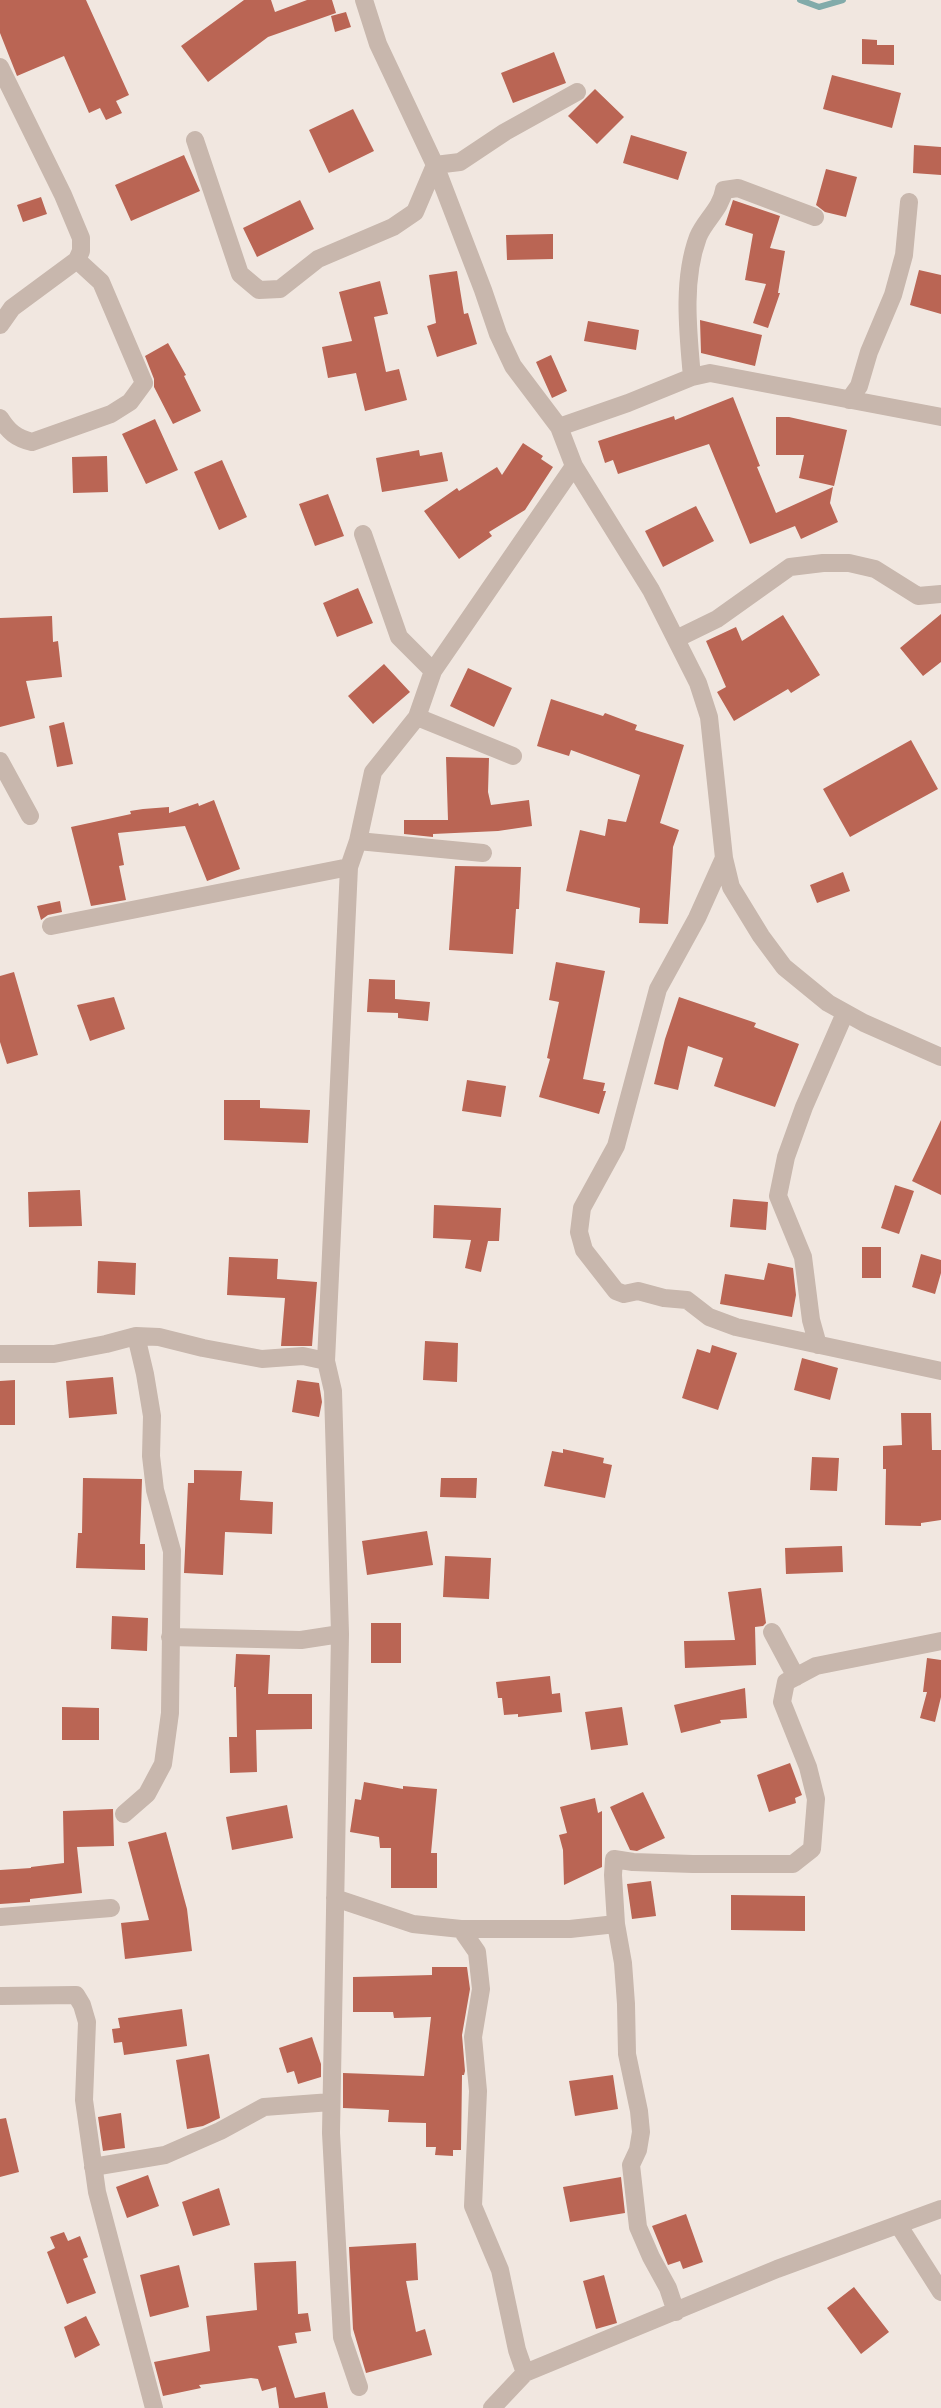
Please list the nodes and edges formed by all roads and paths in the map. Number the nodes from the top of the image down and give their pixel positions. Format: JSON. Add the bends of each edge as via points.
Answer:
{"nodes":[{"id":1,"x":364,"y":0,"type":"edge"},
{"id":2,"x":0,"y":67,"type":"edge"},
{"id":3,"x":577,"y":92,"type":"dead end"},
{"id":4,"x":195,"y":140,"type":"dead end"},
{"id":5,"x":435,"y":165,"type":"junction"},
{"id":6,"x":909,"y":202,"type":"dead end"},
{"id":7,"x":815,"y":216,"type":"dead end"},
{"id":8,"x":77,"y":260,"type":"junction"},
{"id":9,"x":0,"y":326,"type":"edge"},
{"id":10,"x":692,"y":377,"type":"junction"},
{"id":11,"x":849,"y":400,"type":"junction"},
{"id":12,"x":0,"y":418,"type":"edge"},
{"id":13,"x":941,"y":418,"type":"edge"},
{"id":14,"x":559,"y":427,"type":"junction"},
{"id":15,"x":574,"y":466,"type":"junction"},
{"id":16,"x":363,"y":534,"type":"dead end"},
{"id":17,"x":941,"y":594,"type":"edge"},
{"id":18,"x":676,"y":639,"type":"junction"},
{"id":19,"x":433,"y":671,"type":"junction"},
{"id":20,"x":417,"y":717,"type":"junction"},
{"id":21,"x":513,"y":756,"type":"dead end"},
{"id":22,"x":0,"y":761,"type":"edge"},
{"id":23,"x":30,"y":816,"type":"dead end"},
{"id":24,"x":358,"y":841,"type":"junction"},
{"id":25,"x":483,"y":853,"type":"dead end"},
{"id":26,"x":724,"y":858,"type":"junction"},
{"id":27,"x":349,"y":867,"type":"junction"},
{"id":28,"x":51,"y":926,"type":"dead end"},
{"id":29,"x":845,"y":1013,"type":"junction"},
{"id":30,"x":941,"y":1056,"type":"edge"},
{"id":31,"x":136,"y":1336,"type":"junction"},
{"id":32,"x":818,"y":1345,"type":"junction"},
{"id":33,"x":0,"y":1354,"type":"edge"},
{"id":34,"x":326,"y":1361,"type":"junction"},
{"id":35,"x":941,"y":1371,"type":"edge"},
{"id":36,"x":772,"y":1632,"type":"dead end"},
{"id":37,"x":340,"y":1634,"type":"junction"},
{"id":38,"x":170,"y":1637,"type":"junction"},
{"id":39,"x":941,"y":1641,"type":"edge"},
{"id":40,"x":796,"y":1677,"type":"junction"},
{"id":41,"x":124,"y":1814,"type":"dead end"},
{"id":42,"x":335,"y":1898,"type":"junction"},
{"id":43,"x":111,"y":1908,"type":"dead end"},
{"id":44,"x":0,"y":1917,"type":"edge"},
{"id":45,"x":616,"y":1924,"type":"junction"},
{"id":46,"x":461,"y":1929,"type":"junction"},
{"id":47,"x":0,"y":1996,"type":"edge"},
{"id":48,"x":331,"y":2102,"type":"junction"},
{"id":49,"x":93,"y":2167,"type":"junction"},
{"id":50,"x":941,"y":2209,"type":"edge"},
{"id":51,"x":899,"y":2226,"type":"junction"},
{"id":52,"x":941,"y":2292,"type":"edge"},
{"id":53,"x":676,"y":2312,"type":"junction"},
{"id":54,"x":525,"y":2373,"type":"junction"},
{"id":55,"x":359,"y":2387,"type":"dead end"},
{"id":56,"x":154,"y":2408,"type":"edge"},
{"id":57,"x":492,"y":2408,"type":"edge"}],
"edges":[{"from":1,"to":5,"type":"street","via":[[377,44]]},
{"from":2,"to":8,"type":"street","via":[[81,238]]},
{"from":3,"to":5,"type":"street","via":[[460,162]]},
{"from":4,"to":5,"type":"street","via":[[240,274],[259,290],[281,289],[318,259],[393,227],[415,212]]},
{"from":5,"to":14,"type":"street","via":[[513,366]]},
{"from":6,"to":11,"type":"street","via":[[904,255],[893,295],[859,386]]},
{"from":7,"to":10,"type":"street","via":[[738,188],[724,190],[699,236],[690,275],[687,316]]},
{"from":8,"to":9,"type":"street","via":[[12,308]]},
{"from":8,"to":12,"type":"street","via":[[102,282],[144,383],[130,402],[111,414],[32,442],[9,432]]},
{"from":10,"to":11,"type":"street","via":[[710,373],[732,376]]},
{"from":10,"to":14,"type":"street"},
{"from":11,"to":13,"type":"street"},
{"from":14,"to":15,"type":"street"},
{"from":15,"to":18,"type":"street"},
{"from":15,"to":19,"type":"street"},
{"from":16,"to":19,"type":"street","via":[[399,637]]},
{"from":17,"to":18,"type":"street","via":[[918,596],[876,569],[849,563],[790,568],[717,619]]},
{"from":18,"to":26,"type":"street","via":[[698,682],[709,717]]},
{"from":19,"to":20,"type":"street"},
{"from":20,"to":21,"type":"street"},
{"from":20,"to":24,"type":"street","via":[[373,772]]},
{"from":22,"to":23,"type":"street"},
{"from":24,"to":25,"type":"street"},
{"from":24,"to":27,"type":"street"},
{"from":26,"to":29,"type":"street","via":[[731,887],[784,967]]},
{"from":26,"to":32,"type":"street","via":[[658,989],[617,1146],[582,1208],[579,1233],[584,1250],[616,1291],[687,1300],[709,1317]]},
{"from":27,"to":28,"type":"street"},
{"from":27,"to":34,"type":"street"},
{"from":29,"to":30,"type":"street"},
{"from":29,"to":32,"type":"street","via":[[804,1107],[778,1196],[803,1256]]},
{"from":31,"to":33,"type":"street","via":[[54,1354]]},
{"from":31,"to":34,"type":"street","via":[[262,1359],[303,1356]]},
{"from":31,"to":38,"type":"street","via":[[152,1416],[155,1490],[172,1551]]},
{"from":32,"to":35,"type":"street"},
{"from":34,"to":37,"type":"street","via":[[333,1391]]},
{"from":36,"to":40,"type":"street"},
{"from":37,"to":38,"type":"street","via":[[301,1640]]},
{"from":37,"to":42,"type":"street"},
{"from":38,"to":41,"type":"street","via":[[170,1713],[163,1764],[147,1794]]},
{"from":39,"to":40,"type":"street","via":[[816,1666]]},
{"from":40,"to":45,"type":"street","via":[[786,1682],[782,1702],[816,1798],[812,1849],[793,1864],[614,1858]]},
{"from":42,"to":46,"type":"street","via":[[412,1924]]},
{"from":42,"to":48,"type":"street"},
{"from":43,"to":44,"type":"street"},
{"from":45,"to":46,"type":"street","via":[[570,1929]]},
{"from":45,"to":53,"type":"street","via":[[624,1977],[627,2054],[641,2132],[631,2165],[638,2227]]},
{"from":46,"to":54,"type":"street","via":[[477,1952],[481,1989],[473,2037],[478,2091],[473,2206],[500,2270]]},
{"from":47,"to":49,"type":"street","via":[[76,1995],[82,2005],[87,2022],[84,2100]]},
{"from":48,"to":49,"type":"street","via":[[264,2107],[165,2155]]},
{"from":48,"to":55,"type":"street","via":[[342,2337]]},
{"from":49,"to":56,"type":"street"},
{"from":50,"to":51,"type":"street"},
{"from":51,"to":52,"type":"street"},
{"from":51,"to":53,"type":"street","via":[[777,2269]]},
{"from":53,"to":54,"type":"street"},
{"from":54,"to":57,"type":"street"}]}
